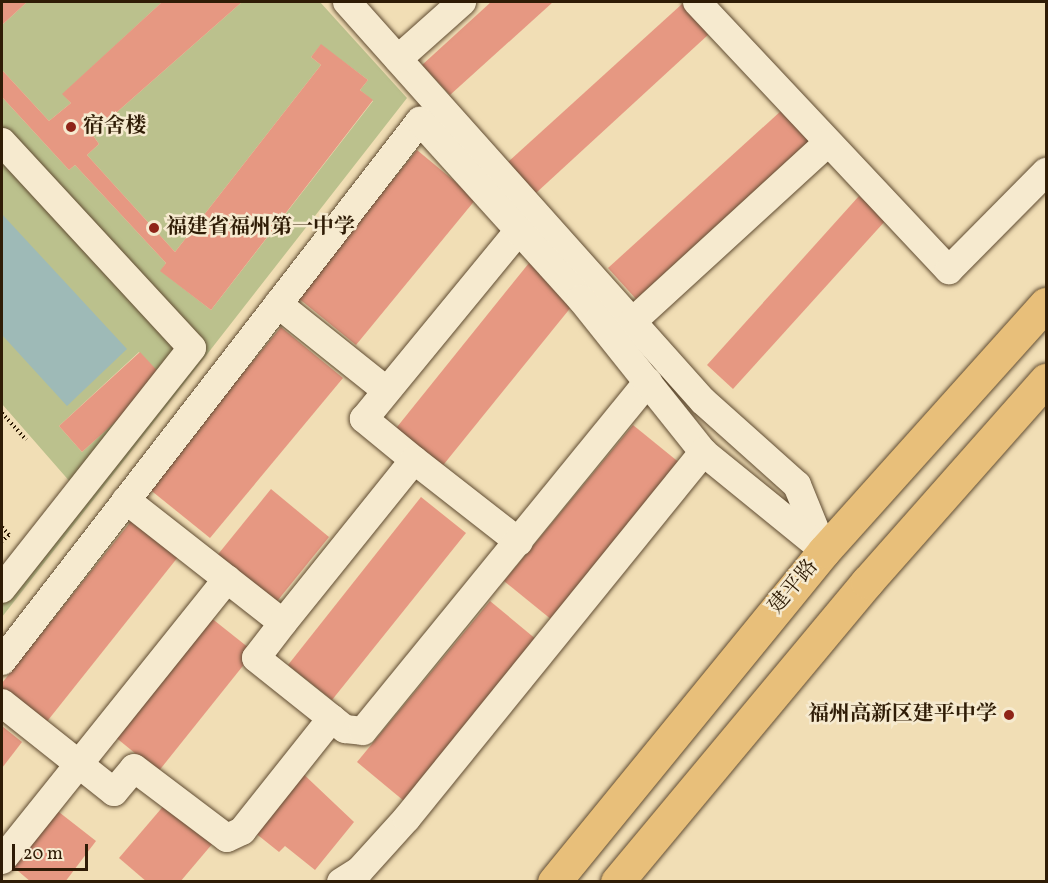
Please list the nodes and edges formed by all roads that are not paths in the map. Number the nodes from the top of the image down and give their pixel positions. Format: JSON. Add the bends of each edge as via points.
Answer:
{"nodes":[{"id":1,"x":347,"y":2,"type":"edge"},
{"id":2,"x":462,"y":2,"type":"edge"},
{"id":3,"x":698,"y":2,"type":"edge"},
{"id":4,"x":398,"y":59,"type":"junction"},
{"id":5,"x":2,"y":142,"type":"edge"},
{"id":6,"x":826,"y":144,"type":"junction"},
{"id":7,"x":1047,"y":172,"type":"edge"},
{"id":8,"x":519,"y":231,"type":"junction"},
{"id":9,"x":278,"y":304,"type":"junction"},
{"id":10,"x":1047,"y":304,"type":"edge"},
{"id":11,"x":632,"y":322,"type":"junction"},
{"id":12,"x":1047,"y":380,"type":"edge"},
{"id":13,"x":648,"y":381,"type":"junction"},
{"id":14,"x":387,"y":391,"type":"junction"},
{"id":15,"x":703,"y":452,"type":"junction"},
{"id":16,"x":414,"y":460,"type":"junction"},
{"id":17,"x":126,"y":500,"type":"junction"},
{"id":18,"x":519,"y":542,"type":"junction"},
{"id":19,"x":824,"y":551,"type":"junction"},
{"id":20,"x":227,"y":579,"type":"junction"},
{"id":21,"x":2,"y":589,"type":"edge"},
{"id":22,"x":283,"y":623,"type":"junction"},
{"id":23,"x":2,"y":660,"type":"edge"},
{"id":24,"x":2,"y":703,"type":"edge"},
{"id":25,"x":332,"y":718,"type":"junction"},
{"id":26,"x":78,"y":764,"type":"junction"},
{"id":27,"x":2,"y":860,"type":"edge"},
{"id":28,"x":341,"y":882,"type":"edge"},
{"id":29,"x":554,"y":882,"type":"edge"},
{"id":30,"x":617,"y":882,"type":"edge"}],
"edges":[{"from":1,"to":4,"type":"street"},
{"from":2,"to":4,"type":"street"},
{"from":3,"to":6,"type":"street"},
{"from":4,"to":11,"type":"street"},
{"from":5,"to":21,"type":"street","via":[[192,348]]},
{"from":6,"to":7,"type":"street","via":[[949,270]]},
{"from":6,"to":11,"type":"street"},
{"from":8,"to":9,"type":"street","via":[[420,121]]},
{"from":8,"to":13,"type":"street"},
{"from":8,"to":14,"type":"street"},
{"from":9,"to":14,"type":"street"},
{"from":9,"to":17,"type":"street"},
{"from":10,"to":19,"type":"highway","name":"建平路"},
{"from":11,"to":19,"type":"street","via":[[729,429],[797,484]]},
{"from":12,"to":30,"type":"highway","via":[[867,582]]},
{"from":13,"to":15,"type":"street"},
{"from":13,"to":18,"type":"street"},
{"from":14,"to":16,"type":"street","via":[[364,419]]},
{"from":15,"to":19,"type":"street"},
{"from":15,"to":28,"type":"street","via":[[407,818],[360,870]]},
{"from":16,"to":18,"type":"street"},
{"from":16,"to":22,"type":"street"},
{"from":17,"to":20,"type":"street"},
{"from":17,"to":23,"type":"street"},
{"from":18,"to":25,"type":"street","via":[[372,725],[353,732]]},
{"from":19,"to":29,"type":"highway","name":"建平路"},
{"from":20,"to":22,"type":"street"},
{"from":20,"to":26,"type":"street"},
{"from":22,"to":25,"type":"street","via":[[256,658]]},
{"from":24,"to":26,"type":"street"},
{"from":25,"to":26,"type":"street","via":[[242,831],[226,838],[134,768],[114,792]]},
{"from":26,"to":27,"type":"street"}]}
